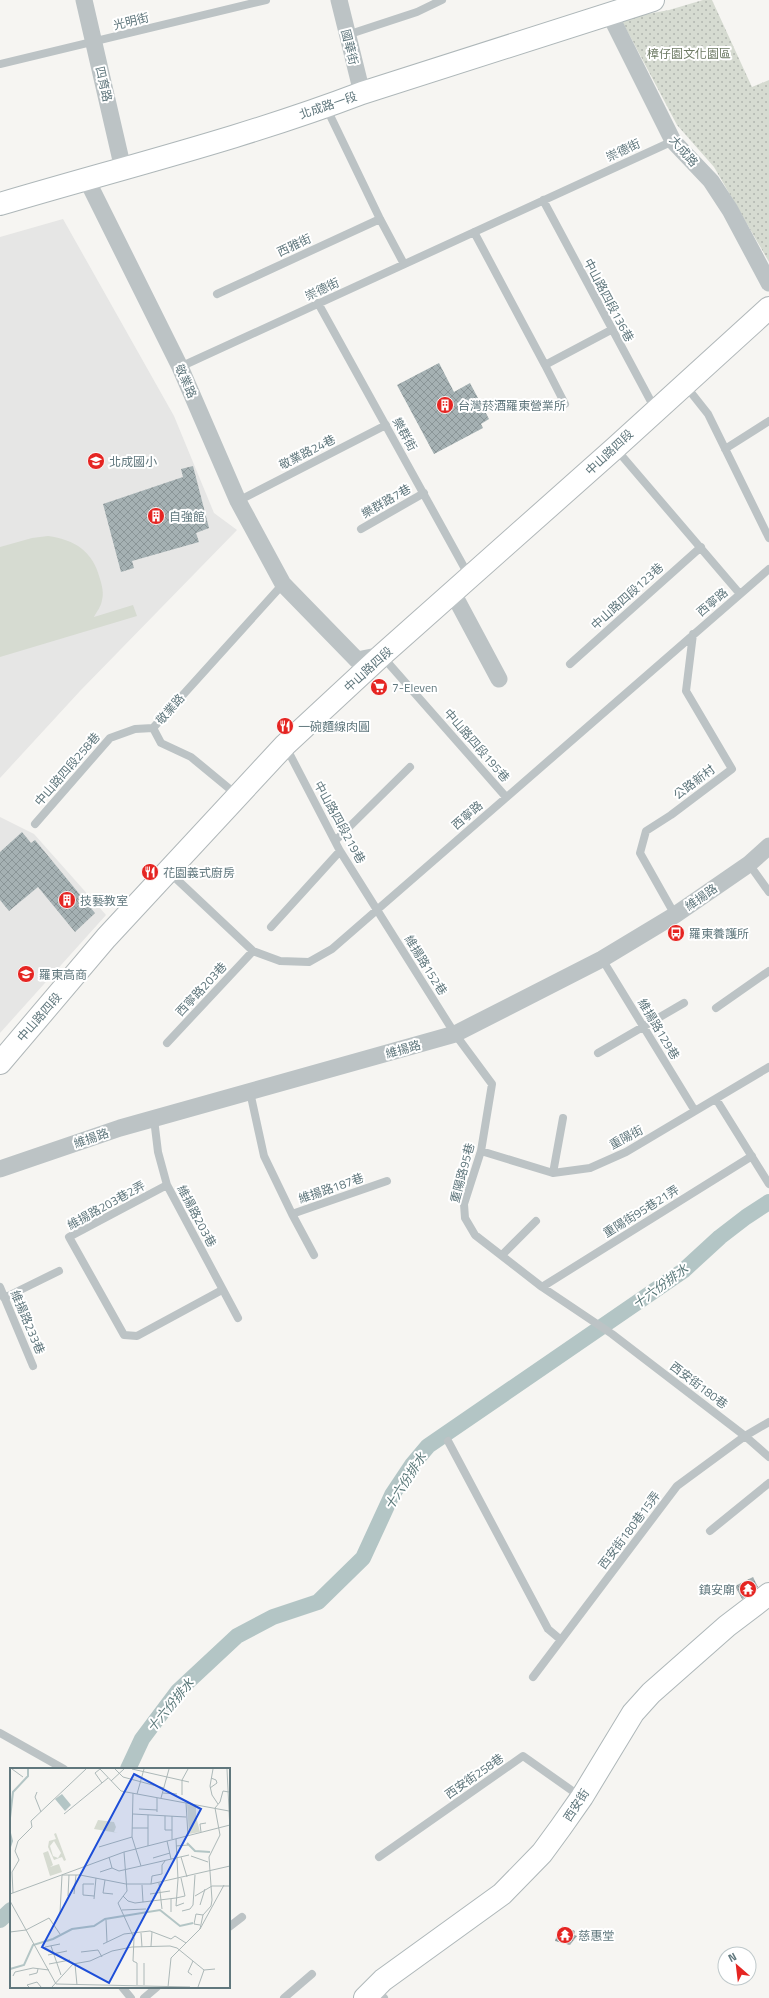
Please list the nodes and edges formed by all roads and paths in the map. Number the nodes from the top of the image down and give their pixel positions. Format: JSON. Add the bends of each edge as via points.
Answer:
{"nodes":[{"id":1,"x":84,"y":0,"type":"edge"},
{"id":2,"x":266,"y":0,"type":"edge"},
{"id":3,"x":339,"y":0,"type":"edge"},
{"id":4,"x":442,"y":0,"type":"edge"},
{"id":5,"x":653,"y":0,"type":"edge"},
{"id":6,"x":609,"y":14,"type":"junction"},
{"id":7,"x":348,"y":35,"type":"junction"},
{"id":8,"x":94,"y":43,"type":"junction"},
{"id":9,"x":0,"y":64,"type":"edge"},
{"id":10,"x":362,"y":93,"type":"junction"},
{"id":11,"x":325,"y":107,"type":"junction"},
{"id":12,"x":673,"y":141,"type":"junction"},
{"id":13,"x":123,"y":169,"type":"junction"},
{"id":14,"x":86,"y":178,"type":"junction"},
{"id":15,"x":543,"y":200,"type":"junction"},
{"id":16,"x":0,"y":204,"type":"edge"},
{"id":17,"x":380,"y":219,"type":"junction"},
{"id":18,"x":474,"y":232,"type":"junction"},
{"id":19,"x":404,"y":264,"type":"junction"},
{"id":20,"x":769,"y":283,"type":"edge"},
{"id":21,"x":217,"y":294,"type":"dead end"},
{"id":22,"x":318,"y":303,"type":"junction"},
{"id":23,"x":769,"y":308,"type":"edge"},
{"id":24,"x":612,"y":330,"type":"junction"},
{"id":25,"x":545,"y":365,"type":"junction"},
{"id":26,"x":180,"y":367,"type":"junction"},
{"id":27,"x":684,"y":384,"type":"junction"},
{"id":28,"x":565,"y":404,"type":"dead end"},
{"id":29,"x":655,"y":410,"type":"junction"},
{"id":30,"x":769,"y":421,"type":"edge"},
{"id":31,"x":386,"y":425,"type":"junction"},
{"id":32,"x":615,"y":448,"type":"junction"},
{"id":33,"x":725,"y":449,"type":"junction"},
{"id":34,"x":424,"y":493,"type":"junction"},
{"id":35,"x":238,"y":501,"type":"junction"},
{"id":36,"x":361,"y":529,"type":"dead end"},
{"id":37,"x":769,"y":538,"type":"edge"},
{"id":38,"x":701,"y":546,"type":"junction"},
{"id":39,"x":769,"y":569,"type":"edge"},
{"id":40,"x":470,"y":577,"type":"junction"},
{"id":41,"x":283,"y":584,"type":"junction"},
{"id":42,"x":453,"y":593,"type":"junction"},
{"id":43,"x":740,"y":594,"type":"junction"},
{"id":44,"x":693,"y":634,"type":"junction"},
{"id":45,"x":382,"y":655,"type":"junction"},
{"id":46,"x":570,"y":664,"type":"dead end"},
{"id":47,"x":499,"y":679,"type":"dead end"},
{"id":48,"x":153,"y":728,"type":"junction"},
{"id":49,"x":285,"y":745,"type":"junction"},
{"id":50,"x":410,"y":767,"type":"dead end"},
{"id":51,"x":238,"y":796,"type":"junction"},
{"id":52,"x":506,"y":797,"type":"junction"},
{"id":53,"x":35,"y":824,"type":"dead end"},
{"id":54,"x":335,"y":841,"type":"junction"},
{"id":55,"x":769,"y":846,"type":"edge"},
{"id":56,"x":340,"y":851,"type":"junction"},
{"id":57,"x":749,"y":864,"type":"junction"},
{"id":58,"x":169,"y":872,"type":"junction"},
{"id":59,"x":769,"y":892,"type":"edge"},
{"id":60,"x":376,"y":909,"type":"junction"},
{"id":61,"x":675,"y":915,"type":"junction"},
{"id":62,"x":271,"y":927,"type":"dead end"},
{"id":63,"x":253,"y":952,"type":"junction"},
{"id":64,"x":602,"y":959,"type":"junction"},
{"id":65,"x":769,"y":971,"type":"edge"},
{"id":66,"x":684,"y":1003,"type":"dead end"},
{"id":67,"x":716,"y":1008,"type":"dead end"},
{"id":68,"x":643,"y":1027,"type":"junction"},
{"id":69,"x":455,"y":1034,"type":"junction"},
{"id":70,"x":167,"y":1043,"type":"dead end"},
{"id":71,"x":598,"y":1054,"type":"dead end"},
{"id":72,"x":0,"y":1062,"type":"edge"},
{"id":73,"x":769,"y":1067,"type":"edge"},
{"id":74,"x":250,"y":1092,"type":"junction"},
{"id":75,"x":716,"y":1099,"type":"junction"},
{"id":76,"x":695,"y":1111,"type":"junction"},
{"id":77,"x":563,"y":1118,"type":"dead end"},
{"id":78,"x":154,"y":1119,"type":"junction"},
{"id":79,"x":481,"y":1151,"type":"junction"},
{"id":80,"x":752,"y":1156,"type":"junction"},
{"id":81,"x":0,"y":1169,"type":"edge"},
{"id":82,"x":553,"y":1173,"type":"junction"},
{"id":83,"x":387,"y":1181,"type":"dead end"},
{"id":84,"x":769,"y":1184,"type":"edge"},
{"id":85,"x":167,"y":1185,"type":"junction"},
{"id":86,"x":292,"y":1214,"type":"junction"},
{"id":87,"x":536,"y":1221,"type":"dead end"},
{"id":88,"x":314,"y":1255,"type":"dead end"},
{"id":89,"x":502,"y":1255,"type":"junction"},
{"id":90,"x":59,"y":1271,"type":"dead end"},
{"id":91,"x":542,"y":1286,"type":"junction"},
{"id":92,"x":0,"y":1287,"type":"edge"},
{"id":93,"x":222,"y":1290,"type":"junction"},
{"id":94,"x":4,"y":1298,"type":"junction"},
{"id":95,"x":238,"y":1318,"type":"dead end"},
{"id":96,"x":591,"y":1318,"type":"joint"},
{"id":97,"x":33,"y":1366,"type":"dead end"},
{"id":98,"x":769,"y":1422,"type":"edge"},
{"id":99,"x":745,"y":1436,"type":"junction"},
{"id":100,"x":448,"y":1441,"type":"dead end"},
{"id":101,"x":769,"y":1457,"type":"edge"},
{"id":102,"x":769,"y":1483,"type":"edge"},
{"id":103,"x":710,"y":1531,"type":"dead end"},
{"id":104,"x":769,"y":1594,"type":"edge"},
{"id":105,"x":560,"y":1640,"type":"junction"},
{"id":106,"x":533,"y":1677,"type":"dead end"},
{"id":107,"x":0,"y":1733,"type":"edge"},
{"id":108,"x":62,"y":1768,"type":"edge"},
{"id":109,"x":582,"y":1797,"type":"junction"},
{"id":110,"x":379,"y":1856,"type":"dead end"},
{"id":111,"x":242,"y":1917,"type":"dead end"},
{"id":112,"x":230,"y":1926,"type":"edge"},
{"id":113,"x":312,"y":1974,"type":"dead end"},
{"id":114,"x":123,"y":1988,"type":"edge"},
{"id":115,"x":156,"y":1988,"type":"edge"},
{"id":116,"x":375,"y":1995,"type":"edge"},
{"id":117,"x":132,"y":1998,"type":"edge"},
{"id":118,"x":144,"y":1998,"type":"edge"},
{"id":119,"x":284,"y":1998,"type":"edge"}],
"edges":[{"from":1,"to":8,"type":"street","name":"四育路"},
{"from":2,"to":8,"type":"lane","name":"光明街"},
{"from":3,"to":7,"type":"street","name":"國華街"},
{"from":4,"to":7,"type":"lane","via":[[417,12]]},
{"from":5,"to":6,"type":"street","name":"北成路一段"},
{"from":6,"to":10,"type":"street","name":"北成路一段"},
{"from":6,"to":12,"type":"street","name":"大成路"},
{"from":7,"to":10,"type":"street","name":"國華街"},
{"from":8,"to":9,"type":"lane","name":"光明街"},
{"from":8,"to":13,"type":"street","name":"四育路"},
{"from":10,"to":11,"type":"street","name":"北成路一段"},
{"from":11,"to":13,"type":"street","name":"北成路一段"},
{"from":11,"to":17,"type":"lane"},
{"from":12,"to":15,"type":"lane","name":"崇德街"},
{"from":12,"to":20,"type":"street","name":"大成路","via":[[711,181],[730,210]]},
{"from":13,"to":14,"type":"street","name":"北成路一段"},
{"from":14,"to":16,"type":"street","name":"北成路一段"},
{"from":14,"to":26,"type":"street","name":"敬業路"},
{"from":15,"to":18,"type":"lane","name":"崇德街"},
{"from":15,"to":24,"type":"lane","name":"中山路四段136巷"},
{"from":17,"to":19,"type":"lane"},
{"from":17,"to":21,"type":"lane","name":"西雅街"},
{"from":18,"to":19,"type":"lane","name":"崇德街"},
{"from":18,"to":25,"type":"lane"},
{"from":19,"to":22,"type":"lane","name":"崇德街"},
{"from":22,"to":26,"type":"lane","name":"崇德街"},
{"from":22,"to":31,"type":"lane","name":"樂群街"},
{"from":23,"to":27,"type":"street","name":"中山路四段"},
{"from":24,"to":25,"type":"lane"},
{"from":24,"to":29,"type":"lane","name":"中山路四段136巷"},
{"from":25,"to":28,"type":"lane"},
{"from":26,"to":35,"type":"street","name":"敬業路"},
{"from":27,"to":29,"type":"street","name":"中山路四段"},
{"from":27,"to":33,"type":"lane","via":[[708,414]]},
{"from":29,"to":32,"type":"street","name":"中山路四段"},
{"from":30,"to":33,"type":"lane"},
{"from":31,"to":34,"type":"lane","name":"樂群街"},
{"from":31,"to":35,"type":"lane","name":"敬業路24巷"},
{"from":32,"to":38,"type":"lane"},
{"from":32,"to":40,"type":"street","name":"中山路四段"},
{"from":33,"to":37,"type":"lane"},
{"from":34,"to":36,"type":"lane","name":"樂群路7巷"},
{"from":34,"to":40,"type":"lane","name":"樂群街"},
{"from":35,"to":41,"type":"street","name":"敬業路"},
{"from":38,"to":43,"type":"lane"},
{"from":38,"to":46,"type":"lane","name":"中山路四段123巷"},
{"from":39,"to":43,"type":"lane","name":"西寧路"},
{"from":40,"to":42,"type":"street","name":"中山路四段"},
{"from":41,"to":45,"type":"street","name":"敬業路","via":[[358,660]]},
{"from":41,"to":48,"type":"lane","name":"敬業路"},
{"from":42,"to":45,"type":"street","name":"中山路四段"},
{"from":42,"to":47,"type":"street"},
{"from":43,"to":44,"type":"lane","name":"西寧路"},
{"from":44,"to":52,"type":"lane","name":"西寧路"},
{"from":44,"to":61,"type":"lane","name":"公路新村","via":[[686,691],[732,769],[646,831],[640,854]]},
{"from":45,"to":49,"type":"street","name":"中山路四段"},
{"from":45,"to":52,"type":"lane","name":"中山路四段195巷"},
{"from":48,"to":51,"type":"lane","via":[[161,743],[191,757]]},
{"from":48,"to":53,"type":"lane","name":"中山路四段258巷","via":[[135,729],[110,738]]},
{"from":49,"to":51,"type":"street","name":"中山路四段"},
{"from":49,"to":54,"type":"lane","name":"中山路四段219巷"},
{"from":50,"to":54,"type":"lane"},
{"from":51,"to":58,"type":"street","name":"中山路四段"},
{"from":52,"to":60,"type":"lane","name":"西寧路"},
{"from":54,"to":56,"type":"lane","name":"中山路四段219巷"},
{"from":55,"to":57,"type":"street","name":"維揚路"},
{"from":56,"to":60,"type":"lane","name":"中山路四段219巷"},
{"from":56,"to":62,"type":"lane"},
{"from":57,"to":59,"type":"lane"},
{"from":57,"to":61,"type":"street","name":"維揚路"},
{"from":58,"to":63,"type":"lane","name":"西寧路"},
{"from":58,"to":72,"type":"street","name":"中山路四段","via":[[106,938]]},
{"from":60,"to":63,"type":"lane","name":"西寧路","via":[[332,949],[309,962],[280,960]]},
{"from":60,"to":69,"type":"lane","name":"維揚路152巷"},
{"from":61,"to":64,"type":"street","name":"維揚路"},
{"from":63,"to":70,"type":"lane","name":"西寧路203巷"},
{"from":64,"to":68,"type":"lane","name":"維揚路129巷"},
{"from":64,"to":69,"type":"street","name":"維揚路"},
{"from":65,"to":67,"type":"lane"},
{"from":66,"to":68,"type":"lane"},
{"from":68,"to":71,"type":"lane"},
{"from":68,"to":76,"type":"lane","name":"維揚路129巷"},
{"from":69,"to":74,"type":"street","name":"維揚路"},
{"from":69,"to":79,"type":"lane","name":"重陽路95巷","via":[[492,1084]]},
{"from":73,"to":75,"type":"lane","name":"重陽街"},
{"from":74,"to":78,"type":"street","name":"維揚路"},
{"from":74,"to":86,"type":"lane","name":"維揚路187巷","via":[[264,1156]]},
{"from":75,"to":76,"type":"lane","name":"重陽街"},
{"from":75,"to":80,"type":"lane"},
{"from":76,"to":82,"type":"lane","name":"重陽街","via":[[626,1152],[590,1168]]},
{"from":77,"to":82,"type":"lane"},
{"from":78,"to":81,"type":"street","name":"維揚路"},
{"from":78,"to":85,"type":"lane","name":"維揚路203巷","via":[[158,1152]]},
{"from":79,"to":82,"type":"lane","name":"重陽街"},
{"from":79,"to":89,"type":"lane","name":"重陽路95巷","via":[[464,1204],[465,1218],[476,1235]]},
{"from":80,"to":84,"type":"lane"},
{"from":80,"to":91,"type":"lane","name":"重陽街95巷21弄"},
{"from":83,"to":86,"type":"lane","name":"維揚路187巷"},
{"from":85,"to":93,"type":"lane","name":"維揚路203巷"},
{"from":85,"to":93,"type":"lane","name":"維揚路203巷2弄","via":[[69,1237],[124,1335],[137,1336]]},
{"from":86,"to":88,"type":"lane"},
{"from":87,"to":89,"type":"lane"},
{"from":89,"to":91,"type":"lane","name":"重陽路95巷"},
{"from":90,"to":94,"type":"lane"},
{"from":91,"to":96,"type":"lane","name":"重陽路95巷"},
{"from":92,"to":94,"type":"lane","name":"維揚路233巷"},
{"from":93,"to":95,"type":"lane","name":"維揚路203巷"},
{"from":94,"to":97,"type":"lane","name":"維揚路233巷"},
{"from":96,"to":99,"type":"lane","name":"西安街180巷"},
{"from":98,"to":99,"type":"lane","name":"西安街180巷15弄"},
{"from":99,"to":101,"type":"lane","name":"西安街180巷"},
{"from":99,"to":105,"type":"lane","name":"西安街180巷15弄","via":[[677,1486]]},
{"from":100,"to":105,"type":"lane","via":[[548,1630]]},
{"from":102,"to":103,"type":"lane"},
{"from":104,"to":109,"type":"street","name":"西安街","via":[[726,1626],[651,1693],[633,1713]]},
{"from":105,"to":106,"type":"lane","name":"西安街180巷15弄"},
{"from":107,"to":108,"type":"lane"},
{"from":109,"to":110,"type":"lane","name":"西安街258巷","via":[[523,1756]]},
{"from":109,"to":116,"type":"street","name":"西安街","via":[[542,1853],[502,1894]]},
{"from":111,"to":112,"type":"lane"},
{"from":113,"to":119,"type":"lane"},
{"from":114,"to":117,"type":"lane"},
{"from":115,"to":118,"type":"lane"}]}
